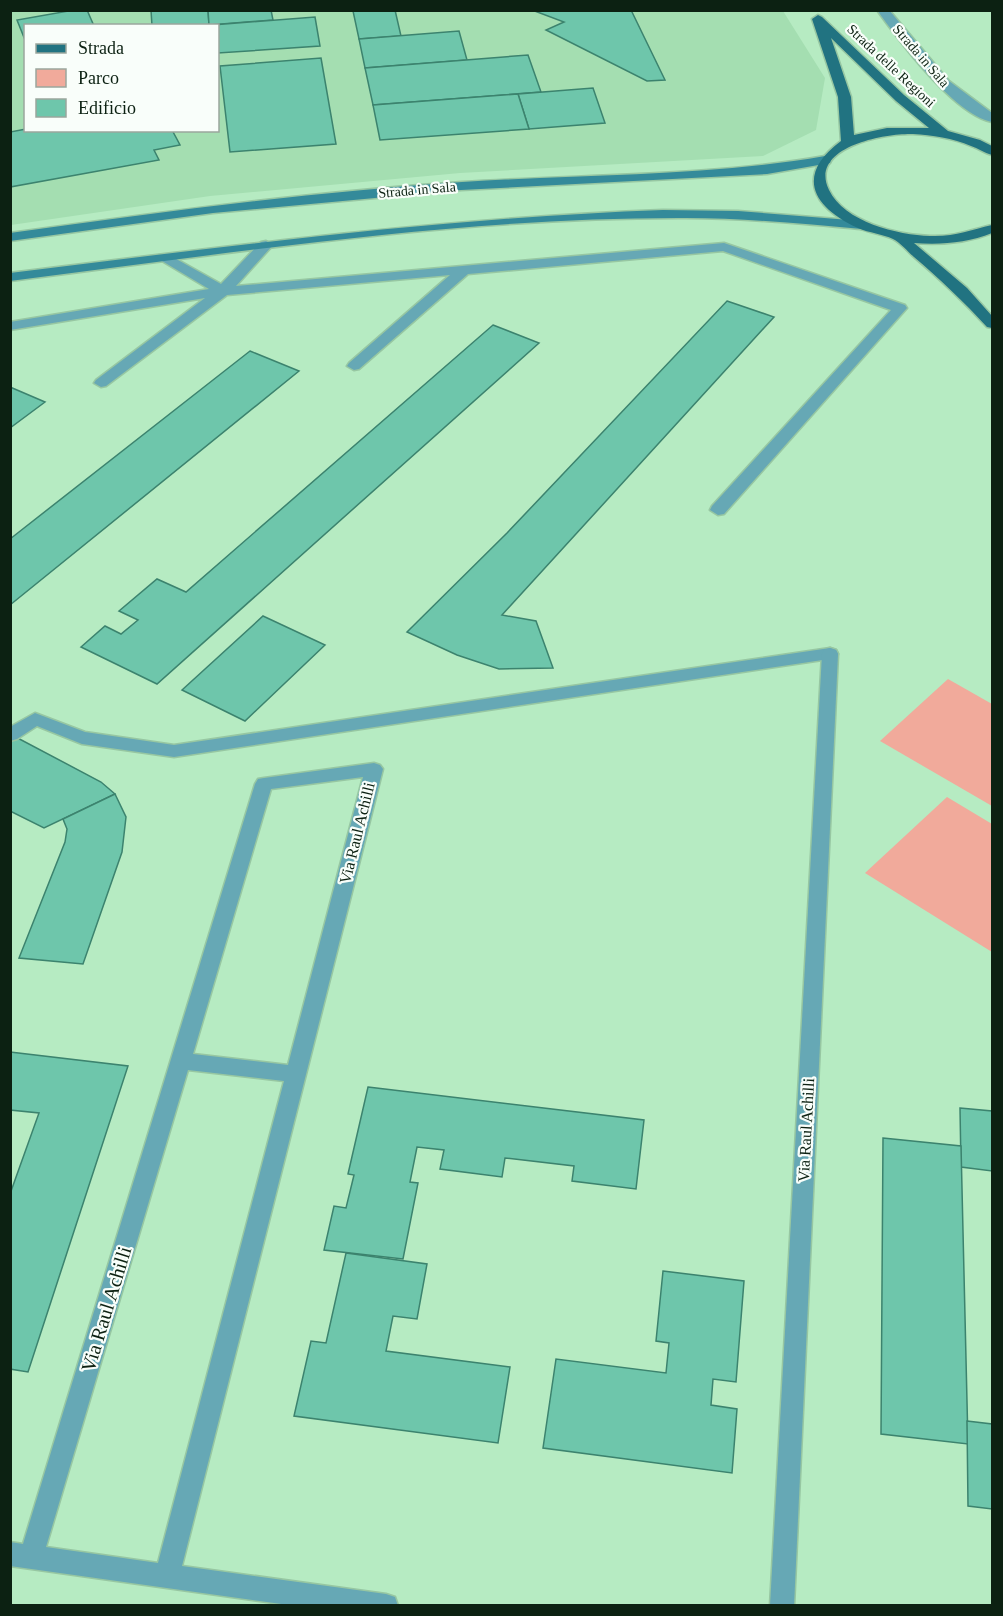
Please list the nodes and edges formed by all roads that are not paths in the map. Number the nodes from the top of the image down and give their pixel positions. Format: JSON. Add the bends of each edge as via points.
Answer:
{"nodes":[{"id":1,"x":882,"y":10,"type":"edge"},
{"id":2,"x":815,"y":15,"type":"edge"},
{"id":3,"x":993,"y":118,"type":"edge"},
{"id":4,"x":944,"y":134,"type":"junction"},
{"id":5,"x":847,"y":143,"type":"junction"},
{"id":6,"x":991,"y":149,"type":"edge"},
{"id":7,"x":825,"y":160,"type":"junction"},
{"id":8,"x":862,"y":225,"type":"junction"},
{"id":9,"x":993,"y":230,"type":"edge"},
{"id":10,"x":898,"y":236,"type":"junction"},
{"id":11,"x":10,"y":237,"type":"edge"},
{"id":12,"x":266,"y":245,"type":"junction"},
{"id":13,"x":164,"y":258,"type":"junction"},
{"id":14,"x":465,"y":269,"type":"junction"},
{"id":15,"x":10,"y":277,"type":"edge"},
{"id":16,"x":223,"y":291,"type":"junction"},
{"id":17,"x":993,"y":324,"type":"edge"},
{"id":18,"x":10,"y":326,"type":"edge"},
{"id":19,"x":354,"y":366,"type":"dead end"},
{"id":20,"x":101,"y":383,"type":"dead end"},
{"id":21,"x":718,"y":510,"type":"dead end"},
{"id":22,"x":11,"y":735,"type":"edge"},
{"id":23,"x":181,"y":1061,"type":"junction"},
{"id":24,"x":296,"y":1074,"type":"junction"},
{"id":25,"x":21,"y":1556,"type":"edge"},
{"id":26,"x":167,"y":1576,"type":"junction"},
{"id":27,"x":386,"y":1605,"type":"edge"},
{"id":28,"x":782,"y":1605,"type":"edge"}],
"edges":[{"from":1,"to":3,"type":"street","name":"Strada in Sala","via":[[943,85]]},
{"from":2,"to":4,"type":"main road","name":"Strada delle Regioni","via":[[900,98]]},
{"from":2,"to":5,"type":"main road","name":"Strada delle Regioni","via":[[848,106]]},
{"from":4,"to":5,"type":"main road","via":[[891,132]]},
{"from":4,"to":6,"type":"main road"},
{"from":5,"to":7,"type":"main road"},
{"from":7,"to":8,"type":"main road","via":[[819,176],[823,194],[838,211]]},
{"from":7,"to":11,"type":"street","name":"Strada in Sala","via":[[767,170],[461,186],[236,207]]},
{"from":8,"to":10,"type":"main road"},
{"from":8,"to":12,"type":"street","via":[[774,217],[664,214],[465,225]]},
{"from":9,"to":10,"type":"main road","via":[[929,240]]},
{"from":10,"to":17,"type":"main road","via":[[962,291]]},
{"from":12,"to":13,"type":"street"},
{"from":12,"to":16,"type":"street"},
{"from":13,"to":15,"type":"street"},
{"from":13,"to":16,"type":"street"},
{"from":14,"to":16,"type":"street"},
{"from":14,"to":19,"type":"street"},
{"from":14,"to":21,"type":"street","via":[[723,247],[900,308]]},
{"from":16,"to":18,"type":"street"},
{"from":16,"to":20,"type":"street"},
{"from":22,"to":28,"type":"street","name":"Via Raul Achilli","via":[[35,719],[82,738],[174,751],[830,654]]},
{"from":23,"to":24,"type":"street"},
{"from":23,"to":24,"type":"street","name":"Via Raul Achilli","via":[[264,784],[374,768]]},
{"from":23,"to":25,"type":"street","name":"Via Raul Achilli"},
{"from":24,"to":26,"type":"street","name":"Via Raul Achilli"},
{"from":25,"to":26,"type":"street","name":"Via Raul Achilli"},
{"from":26,"to":27,"type":"street","name":"Via Raul Achilli"}]}
